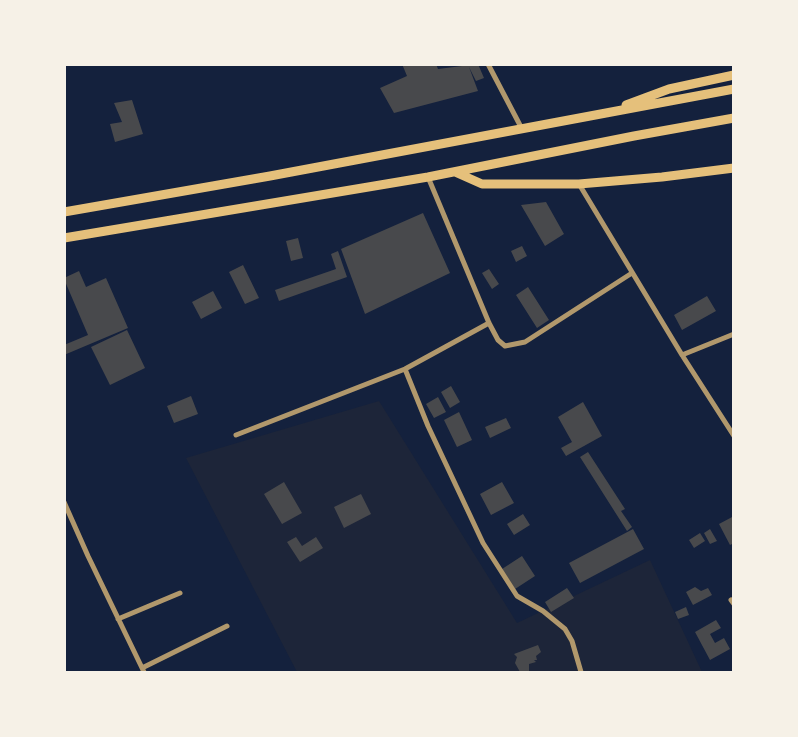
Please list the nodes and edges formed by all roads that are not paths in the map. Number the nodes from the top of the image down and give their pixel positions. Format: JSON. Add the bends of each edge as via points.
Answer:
{"nodes":[{"id":1,"x":488,"y":64,"type":"edge"},
{"id":2,"x":734,"y":75,"type":"edge"},
{"id":3,"x":733,"y":90,"type":"edge"},
{"id":4,"x":605,"y":113,"type":"junction"},
{"id":5,"x":734,"y":118,"type":"edge"},
{"id":6,"x":522,"y":129,"type":"junction"},
{"id":7,"x":734,"y":168,"type":"edge"},
{"id":8,"x":455,"y":172,"type":"junction"},
{"id":9,"x":428,"y":177,"type":"junction"},
{"id":10,"x":579,"y":184,"type":"junction"},
{"id":11,"x":64,"y":212,"type":"edge"},
{"id":12,"x":64,"y":238,"type":"edge"},
{"id":13,"x":633,"y":273,"type":"junction"},
{"id":14,"x":489,"y":322,"type":"junction"},
{"id":15,"x":734,"y":334,"type":"edge"},
{"id":16,"x":681,"y":355,"type":"junction"},
{"id":17,"x":405,"y":369,"type":"junction"},
{"id":18,"x":236,"y":435,"type":"dead end"},
{"id":19,"x":734,"y":436,"type":"edge"},
{"id":20,"x":64,"y":502,"type":"edge"},
{"id":21,"x":180,"y":593,"type":"dead end"},
{"id":22,"x":118,"y":619,"type":"junction"},
{"id":23,"x":227,"y":626,"type":"dead end"},
{"id":24,"x":143,"y":670,"type":"edge"},
{"id":25,"x":580,"y":672,"type":"edge"}],
"edges":[{"from":1,"to":6,"type":"street"},
{"from":2,"to":4,"type":"highway","via":[[669,89]]},
{"from":3,"to":4,"type":"highway"},
{"from":4,"to":6,"type":"highway"},
{"from":5,"to":8,"type":"highway"},
{"from":6,"to":11,"type":"highway"},
{"from":7,"to":10,"type":"highway"},
{"from":8,"to":9,"type":"highway"},
{"from":8,"to":10,"type":"highway","via":[[482,184]]},
{"from":9,"to":12,"type":"highway"},
{"from":9,"to":14,"type":"street"},
{"from":10,"to":13,"type":"street"},
{"from":13,"to":14,"type":"street","via":[[525,342],[505,346]]},
{"from":13,"to":16,"type":"street"},
{"from":14,"to":17,"type":"street"},
{"from":15,"to":16,"type":"street"},
{"from":16,"to":19,"type":"street"},
{"from":17,"to":18,"type":"street"},
{"from":17,"to":25,"type":"street","via":[[483,543],[517,596],[565,629],[573,641]]},
{"from":20,"to":22,"type":"street"},
{"from":21,"to":22,"type":"street"},
{"from":22,"to":24,"type":"street"},
{"from":23,"to":24,"type":"street"}]}
